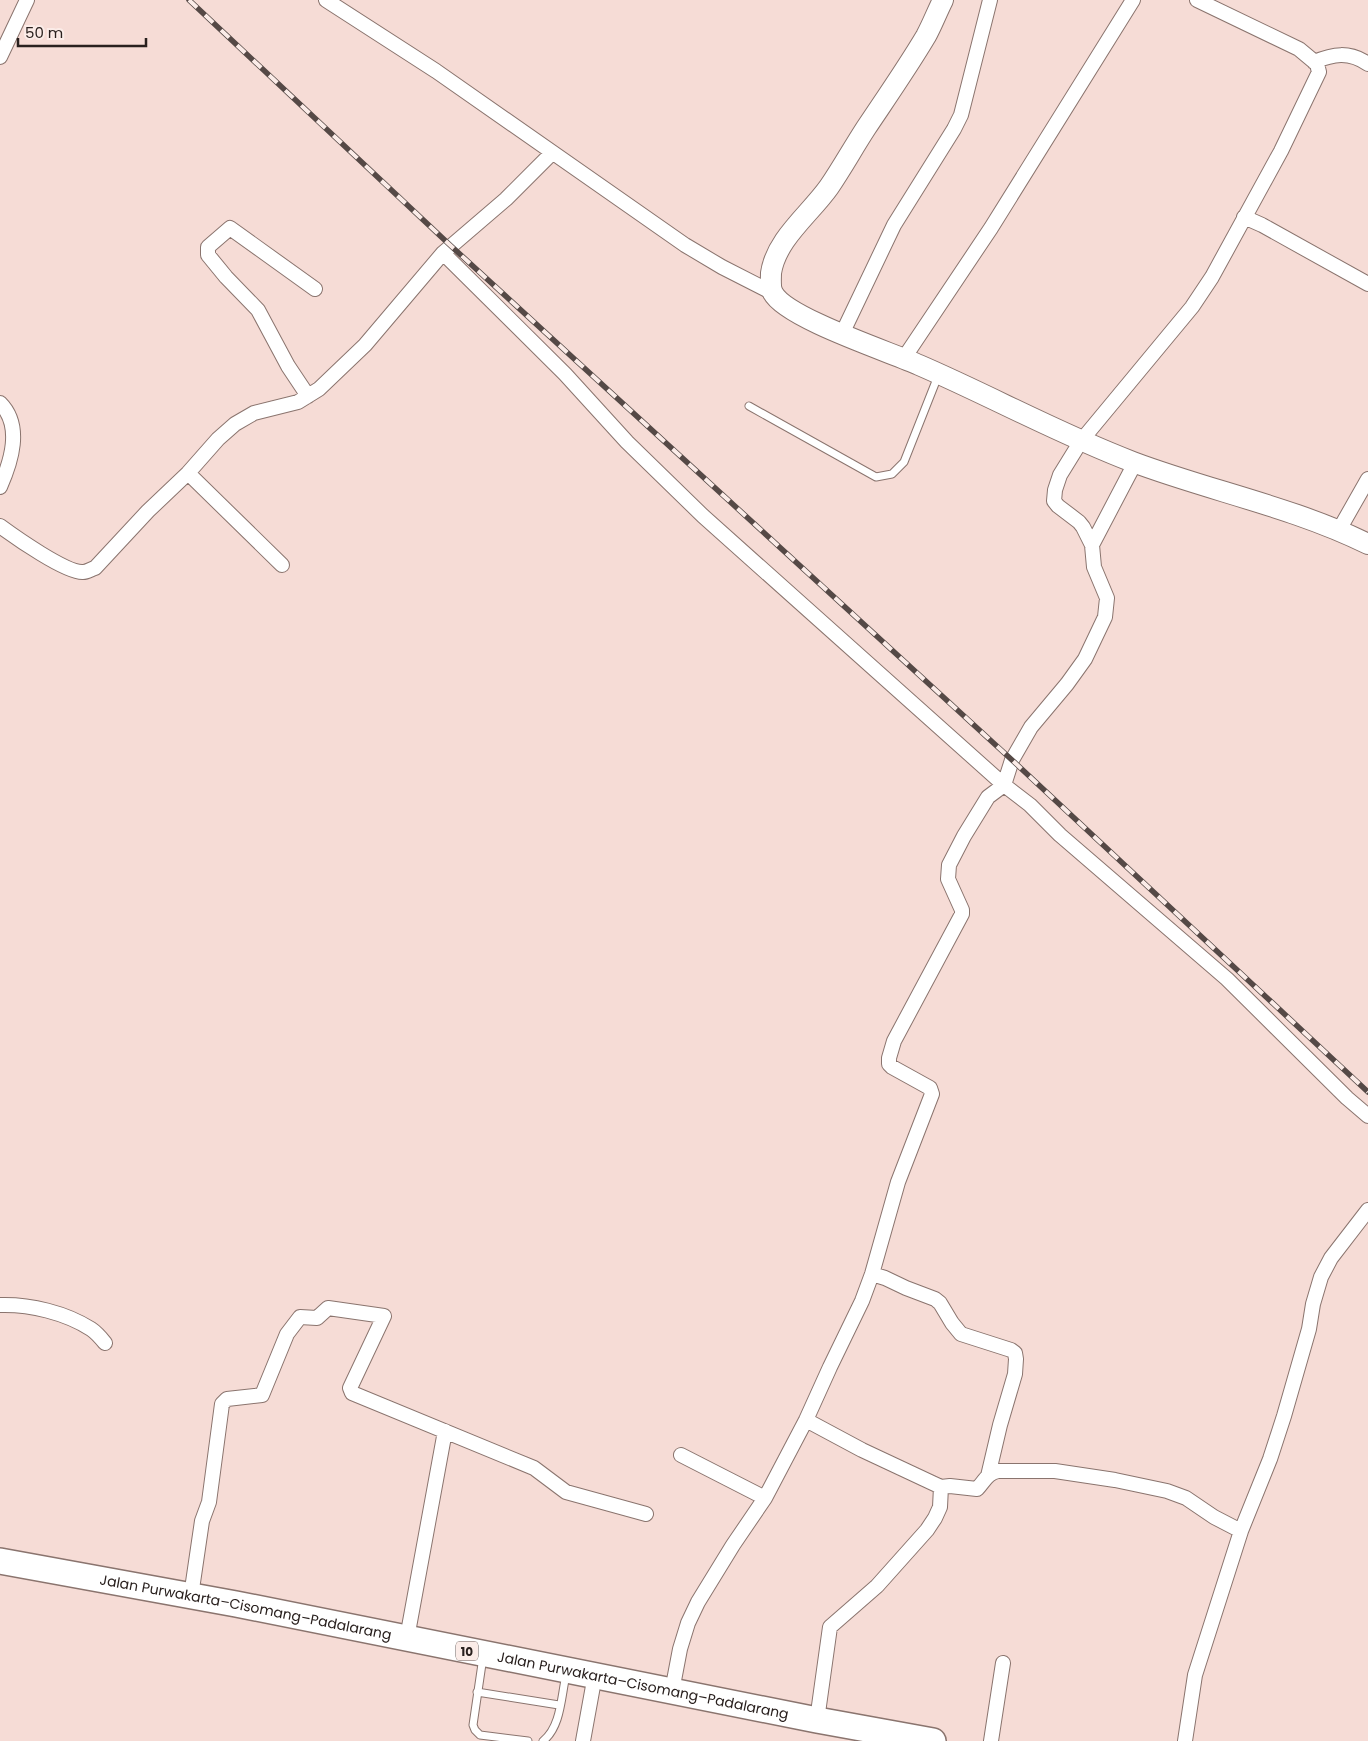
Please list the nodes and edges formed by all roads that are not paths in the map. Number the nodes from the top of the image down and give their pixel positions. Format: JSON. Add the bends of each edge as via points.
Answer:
{"nodes":[{"id":1,"x":27,"y":0,"type":"edge"},
{"id":2,"x":326,"y":0,"type":"edge"},
{"id":3,"x":943,"y":0,"type":"edge"},
{"id":4,"x":990,"y":0,"type":"edge"},
{"id":5,"x":1133,"y":0,"type":"edge"},
{"id":6,"x":1197,"y":0,"type":"edge"},
{"id":7,"x":0,"y":57,"type":"edge"},
{"id":8,"x":1314,"y":62,"type":"junction"},
{"id":9,"x":1368,"y":64,"type":"edge"},
{"id":10,"x":552,"y":153,"type":"junction"},
{"id":11,"x":1244,"y":217,"type":"junction"},
{"id":12,"x":443,"y":254,"type":"junction"},
{"id":13,"x":1368,"y":284,"type":"edge"},
{"id":14,"x":315,"y":289,"type":"dead end"},
{"id":15,"x":773,"y":293,"type":"junction"},
{"id":16,"x":842,"y":334,"type":"junction"},
{"id":17,"x":904,"y":358,"type":"junction"},
{"id":18,"x":939,"y":373,"type":"junction"},
{"id":19,"x":308,"y":396,"type":"junction"},
{"id":20,"x":0,"y":404,"type":"edge"},
{"id":21,"x":749,"y":406,"type":"dead end"},
{"id":22,"x":1081,"y":441,"type":"junction"},
{"id":23,"x":1135,"y":463,"type":"junction"},
{"id":24,"x":188,"y":472,"type":"junction"},
{"id":25,"x":1368,"y":479,"type":"edge"},
{"id":26,"x":0,"y":488,"type":"edge"},
{"id":27,"x":0,"y":526,"type":"edge"},
{"id":28,"x":1339,"y":530,"type":"junction"},
{"id":29,"x":1368,"y":544,"type":"edge"},
{"id":30,"x":1092,"y":545,"type":"junction"},
{"id":31,"x":282,"y":565,"type":"dead end"},
{"id":32,"x":1004,"y":785,"type":"junction"},
{"id":33,"x":1368,"y":1116,"type":"edge"},
{"id":34,"x":1368,"y":1210,"type":"edge"},
{"id":35,"x":872,"y":1274,"type":"junction"},
{"id":36,"x":0,"y":1305,"type":"edge"},
{"id":37,"x":105,"y":1343,"type":"dead end"},
{"id":38,"x":806,"y":1420,"type":"junction"},
{"id":39,"x":445,"y":1431,"type":"junction"},
{"id":40,"x":680,"y":1455,"type":"dead end"},
{"id":41,"x":988,"y":1476,"type":"junction"},
{"id":42,"x":941,"y":1487,"type":"junction"},
{"id":43,"x":766,"y":1498,"type":"junction"},
{"id":44,"x":646,"y":1514,"type":"dead end"},
{"id":45,"x":1241,"y":1531,"type":"junction"},
{"id":46,"x":0,"y":1561,"type":"edge"},
{"id":47,"x":190,"y":1596,"type":"junction"},
{"id":48,"x":407,"y":1638,"type":"junction"},
{"id":49,"x":483,"y":1654,"type":"junction"},
{"id":50,"x":1003,"y":1663,"type":"dead end"},
{"id":51,"x":567,"y":1670,"type":"junction"},
{"id":52,"x":595,"y":1675,"type":"junction"},
{"id":53,"x":672,"y":1691,"type":"junction"},
{"id":54,"x":477,"y":1692,"type":"junction"},
{"id":55,"x":559,"y":1705,"type":"junction"},
{"id":56,"x":816,"y":1720,"type":"junction"},
{"id":57,"x":878,"y":1736,"type":"edge"},
{"id":58,"x":528,"y":1741,"type":"edge"},
{"id":59,"x":543,"y":1741,"type":"edge"},
{"id":60,"x":583,"y":1741,"type":"edge"},
{"id":61,"x":933,"y":1741,"type":"edge"},
{"id":62,"x":991,"y":1741,"type":"edge"},
{"id":63,"x":1185,"y":1741,"type":"edge"}],
"edges":[{"from":1,"to":7,"type":"street"},
{"from":2,"to":10,"type":"street","via":[[428,66]]},
{"from":3,"to":15,"type":"street","via":[[927,34],[845,163],[780,249],[772,265]]},
{"from":4,"to":16,"type":"street","via":[[961,115],[894,225]]},
{"from":5,"to":17,"type":"street","via":[[992,228]]},
{"from":6,"to":8,"type":"street","via":[[1299,49]]},
{"from":8,"to":9,"type":"street","via":[[1331,55],[1343,55]]},
{"from":8,"to":11,"type":"street","via":[[1319,72],[1281,152]]},
{"from":10,"to":12,"type":"street"},
{"from":10,"to":15,"type":"street","via":[[685,245]]},
{"from":11,"to":13,"type":"street"},
{"from":11,"to":22,"type":"street","via":[[1192,307]]},
{"from":12,"to":19,"type":"street","via":[[365,345],[320,389]]},
{"from":12,"to":32,"type":"street","via":[[703,516]]},
{"from":14,"to":19,"type":"street","via":[[230,228],[208,248],[208,255],[258,310]]},
{"from":15,"to":16,"type":"street","via":[[800,315]]},
{"from":16,"to":17,"type":"street"},
{"from":17,"to":18,"type":"street"},
{"from":18,"to":21,"type":"lane","via":[[904,462],[892,474],[876,477]]},
{"from":18,"to":22,"type":"street"},
{"from":19,"to":24,"type":"street","via":[[298,402],[254,413],[235,424]]},
{"from":20,"to":26,"type":"street","via":[[13,426],[13,441]]},
{"from":22,"to":23,"type":"street"},
{"from":22,"to":30,"type":"street","via":[[1060,475],[1054,501],[1083,527]]},
{"from":23,"to":28,"type":"street"},
{"from":23,"to":30,"type":"street"},
{"from":24,"to":27,"type":"street","via":[[95,568],[84,572],[54,560]]},
{"from":24,"to":31,"type":"street"},
{"from":25,"to":28,"type":"street"},
{"from":28,"to":29,"type":"street"},
{"from":30,"to":32,"type":"street","via":[[1094,567],[1106,598],[1102,626],[1085,659],[1031,728],[1012,760]]},
{"from":32,"to":33,"type":"street","via":[[1220,973]]},
{"from":32,"to":35,"type":"street","via":[[988,797],[949,865],[948,879],[962,914],[919,992],[888,1058],[892,1067],[930,1088],[932,1094],[898,1182]]},
{"from":34,"to":45,"type":"street","via":[[1331,1258],[1321,1277],[1284,1416]]},
{"from":35,"to":38,"type":"street"},
{"from":35,"to":41,"type":"street","via":[[935,1299],[961,1334],[1015,1353],[1015,1374]]},
{"from":36,"to":37,"type":"street","via":[[16,1305],[76,1321],[93,1330]]},
{"from":38,"to":42,"type":"street"},
{"from":38,"to":43,"type":"street"},
{"from":39,"to":44,"type":"street","via":[[534,1468],[566,1492]]},
{"from":39,"to":47,"type":"street","via":[[350,1392],[384,1315],[328,1308],[317,1318],[300,1317],[287,1334],[262,1395],[227,1399],[222,1404],[209,1502],[202,1521]]},
{"from":39,"to":48,"type":"street"},
{"from":40,"to":43,"type":"street"},
{"from":41,"to":42,"type":"street","via":[[974,1490]]},
{"from":41,"to":45,"type":"street","via":[[998,1471],[1055,1471],[1167,1491],[1186,1498]]},
{"from":42,"to":56,"type":"street","via":[[940,1507],[927,1530],[877,1586],[830,1627]]},
{"from":43,"to":53,"type":"street","via":[[698,1602],[680,1649]]},
{"from":45,"to":63,"type":"street","via":[[1196,1675]]},
{"from":46,"to":47,"type":"highway","name":"Jalan Purwakarta–Cisomang–Padalarang","number":"10"},
{"from":47,"to":48,"type":"highway","name":"Jalan Purwakarta–Cisomang–Padalarang","number":"10"},
{"from":48,"to":49,"type":"highway","name":"Jalan Purwakarta–Cisomang–Padalarang","number":"10"},
{"from":49,"to":51,"type":"highway","name":"Jalan Purwakarta–Cisomang–Padalarang","number":"10"},
{"from":49,"to":54,"type":"lane"},
{"from":50,"to":62,"type":"street"},
{"from":51,"to":52,"type":"highway","name":"Jalan Purwakarta–Cisomang–Padalarang","number":"10"},
{"from":51,"to":55,"type":"lane"},
{"from":52,"to":53,"type":"highway","name":"Jalan Purwakarta–Cisomang–Padalarang","number":"10"},
{"from":52,"to":60,"type":"street"},
{"from":53,"to":56,"type":"highway","name":"Jalan Purwakarta–Cisomang–Padalarang","number":"10"},
{"from":54,"to":55,"type":"lane"},
{"from":54,"to":58,"type":"lane","via":[[473,1725],[480,1735]]},
{"from":55,"to":59,"type":"lane","via":[[555,1726]]},
{"from":56,"to":57,"type":"highway","name":"Jalan Purwakarta–Cisomang–Padalarang","number":"10"},
{"from":57,"to":61,"type":"highway","name":"Jalan Purwakarta–Cisomang–Padalarang","number":"10"}]}
